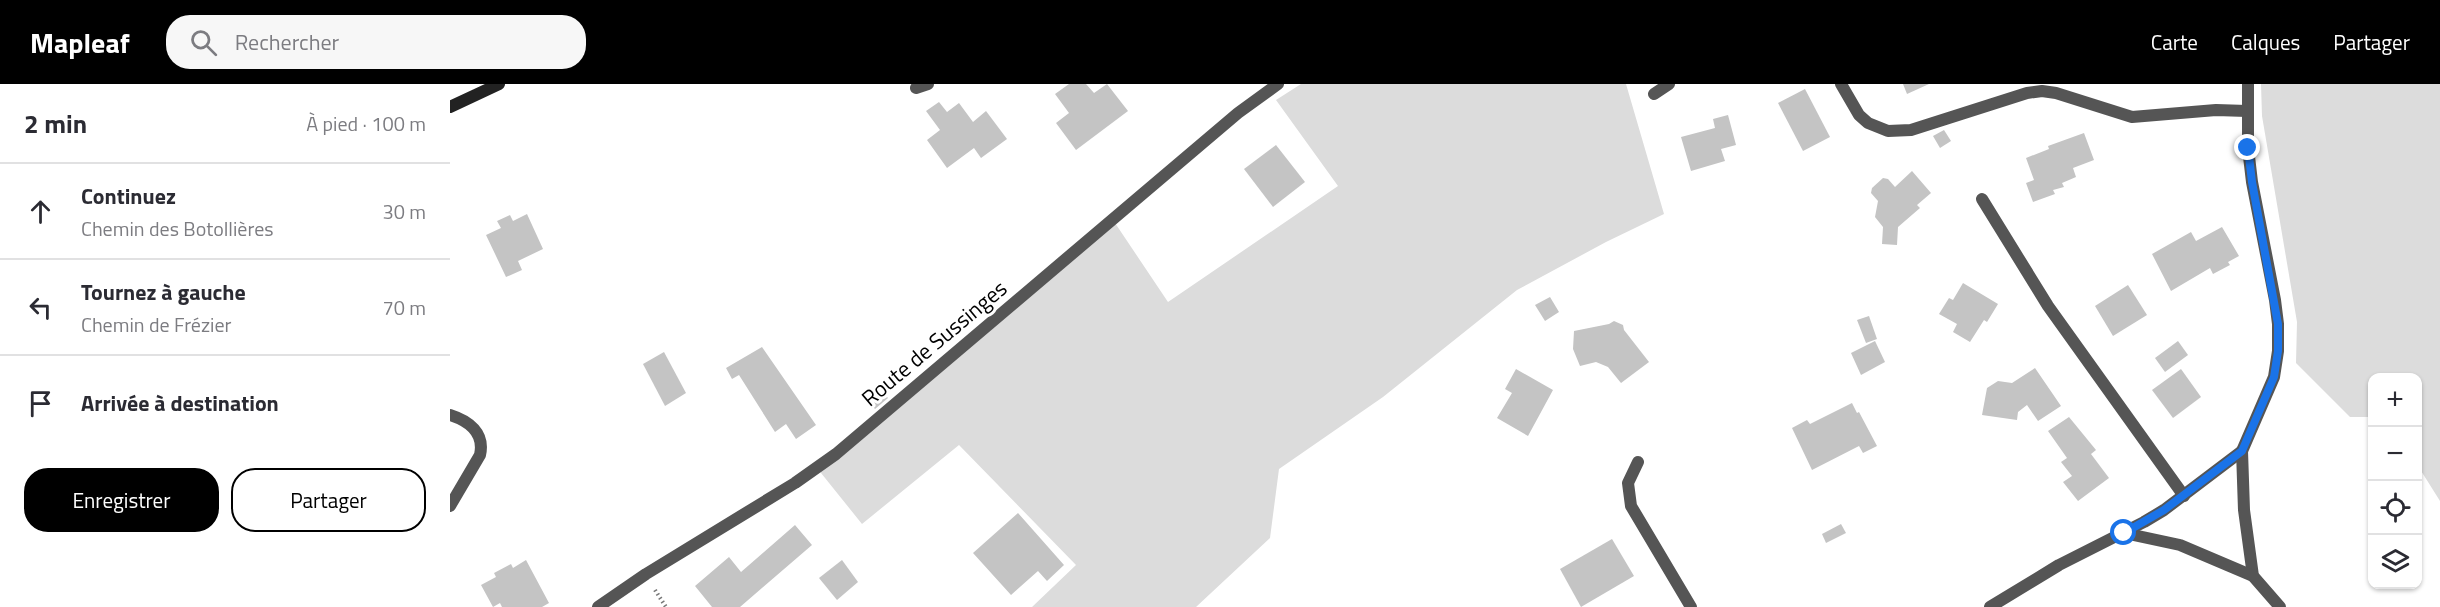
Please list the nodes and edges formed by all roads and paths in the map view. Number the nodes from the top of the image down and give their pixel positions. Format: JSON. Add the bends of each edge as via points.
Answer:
{"nodes":[{"id":1,"x":499,"y":84,"type":"edge"},
{"id":2,"x":928,"y":84,"type":"edge"},
{"id":3,"x":1278,"y":84,"type":"edge"},
{"id":4,"x":1669,"y":84,"type":"edge"},
{"id":5,"x":1840,"y":84,"type":"edge"},
{"id":6,"x":2248,"y":84,"type":"edge"},
{"id":7,"x":916,"y":88,"type":"dead end"},
{"id":8,"x":1654,"y":94,"type":"dead end"},
{"id":9,"x":450,"y":107,"type":"edge"},
{"id":10,"x":2247,"y":111,"type":"junction"},
{"id":11,"x":1982,"y":199,"type":"dead end"},
{"id":12,"x":450,"y":416,"type":"edge"},
{"id":13,"x":2242,"y":451,"type":"junction"},
{"id":14,"x":1638,"y":462,"type":"dead end"},
{"id":15,"x":2184,"y":496,"type":"junction"},
{"id":16,"x":450,"y":506,"type":"edge"},
{"id":17,"x":2124,"y":533,"type":"junction"},
{"id":18,"x":2253,"y":576,"type":"junction"},
{"id":19,"x":598,"y":607,"type":"edge"},
{"id":20,"x":1691,"y":607,"type":"edge"},
{"id":21,"x":1990,"y":607,"type":"edge"},
{"id":22,"x":2280,"y":607,"type":"edge"}],
"edges":[{"from":1,"to":9,"type":"main road"},
{"from":2,"to":7,"type":"street"},
{"from":3,"to":19,"type":"street","name":"Route de Sussinges","via":[[1238,113],[836,454]]},
{"from":4,"to":8,"type":"street"},
{"from":5,"to":10,"type":"street","via":[[1859,115],[1888,131],[1911,129],[2042,91],[2132,117]]},
{"from":6,"to":10,"type":"street"},
{"from":10,"to":13,"type":"street","via":[[2252,182],[2275,300],[2278,351],[2274,377]]},
{"from":11,"to":15,"type":"street","via":[[2055,316]]},
{"from":12,"to":16,"type":"street","via":[[471,425],[482,447]]},
{"from":13,"to":15,"type":"street"},
{"from":13,"to":18,"type":"street","via":[[2244,510]]},
{"from":14,"to":20,"type":"street","via":[[1628,483],[1631,506]]},
{"from":15,"to":17,"type":"street"},
{"from":17,"to":18,"type":"street","via":[[2180,545]]},
{"from":17,"to":21,"type":"street","via":[[2059,565]]},
{"from":18,"to":22,"type":"street"}]}
